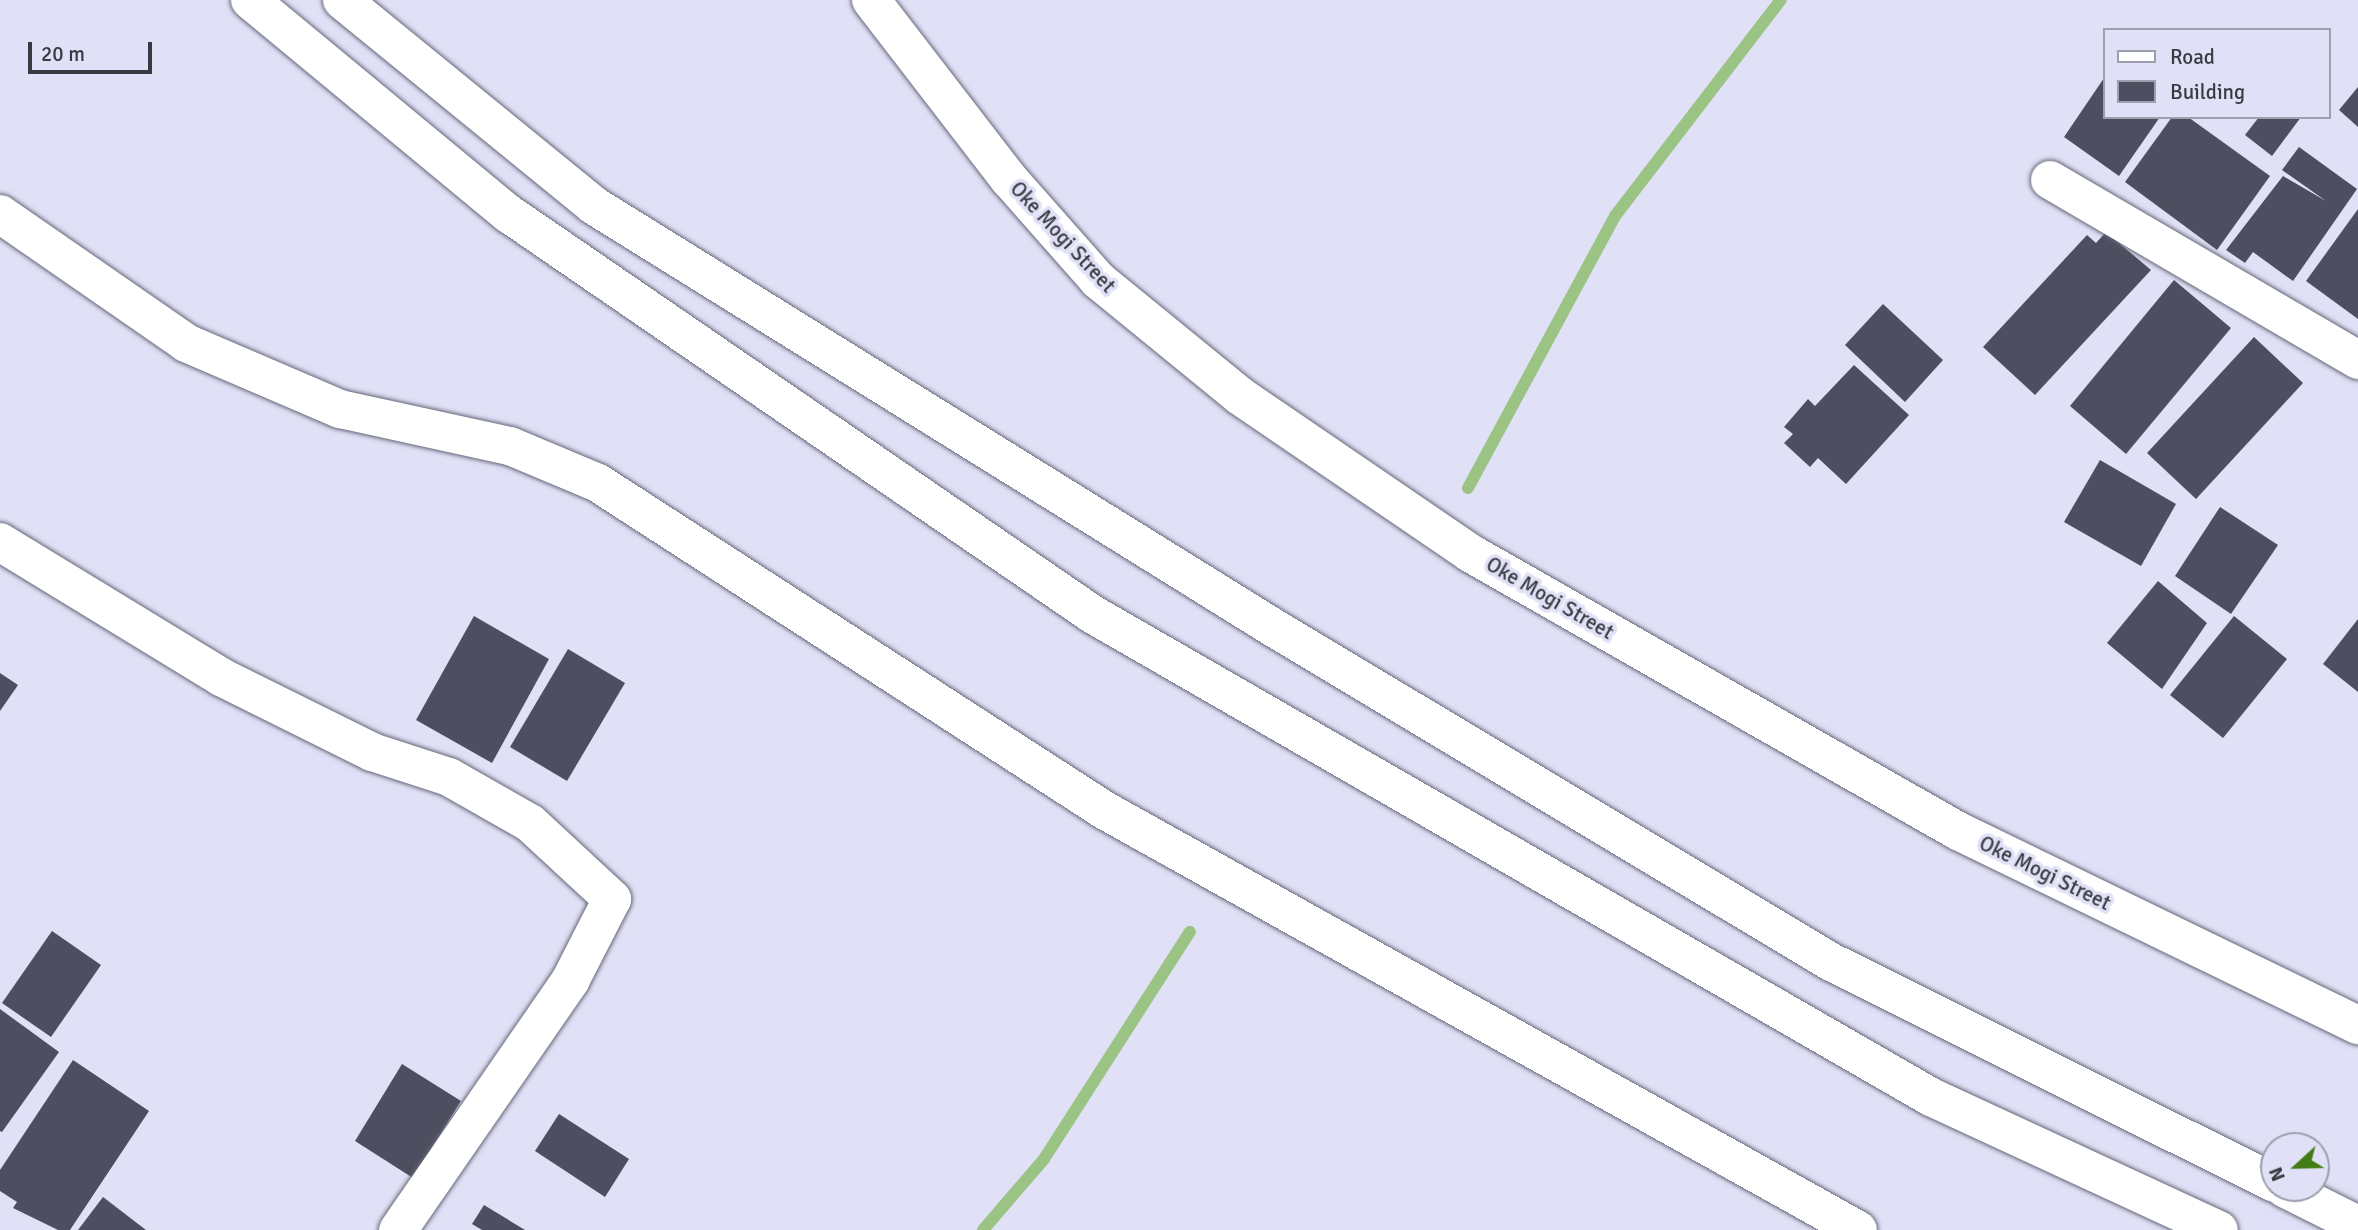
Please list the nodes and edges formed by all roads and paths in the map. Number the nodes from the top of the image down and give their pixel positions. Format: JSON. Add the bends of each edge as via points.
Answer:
{"nodes":[{"id":1,"x":250,"y":0,"type":"edge"},
{"id":2,"x":342,"y":0,"type":"edge"},
{"id":3,"x":871,"y":0,"type":"edge"},
{"id":4,"x":2050,"y":180,"type":"dead end"},
{"id":5,"x":0,"y":214,"type":"edge"},
{"id":6,"x":2358,"y":360,"type":"edge"},
{"id":7,"x":0,"y":542,"type":"edge"},
{"id":8,"x":2358,"y":1025,"type":"edge"},
{"id":9,"x":2260,"y":1176,"type":"edge"},
{"id":10,"x":2312,"y":1202,"type":"edge"},
{"id":11,"x":2358,"y":1225,"type":"edge"},
{"id":12,"x":398,"y":1230,"type":"edge"},
{"id":13,"x":1858,"y":1230,"type":"edge"},
{"id":14,"x":2219,"y":1230,"type":"edge"}],
"edges":[{"from":1,"to":14,"type":"main road","via":[[509,214],[1092,614],[1931,1097]]},
{"from":2,"to":9,"type":"main road","via":[[593,205],[1274,628],[1831,962]]},
{"from":3,"to":8,"type":"main road","name":"Oke Mogi Street","via":[[1009,179],[1098,280],[1240,396],[1471,553],[1946,824]]},
{"from":4,"to":6,"type":"main road"},
{"from":5,"to":13,"type":"main road","via":[[186,343],[340,409],[510,446],[598,484],[1104,810]]},
{"from":7,"to":12,"type":"main road","via":[[221,677],[372,752],[449,777],[530,823],[612,899],[570,981]]},
{"from":10,"to":11,"type":"main road"}]}
